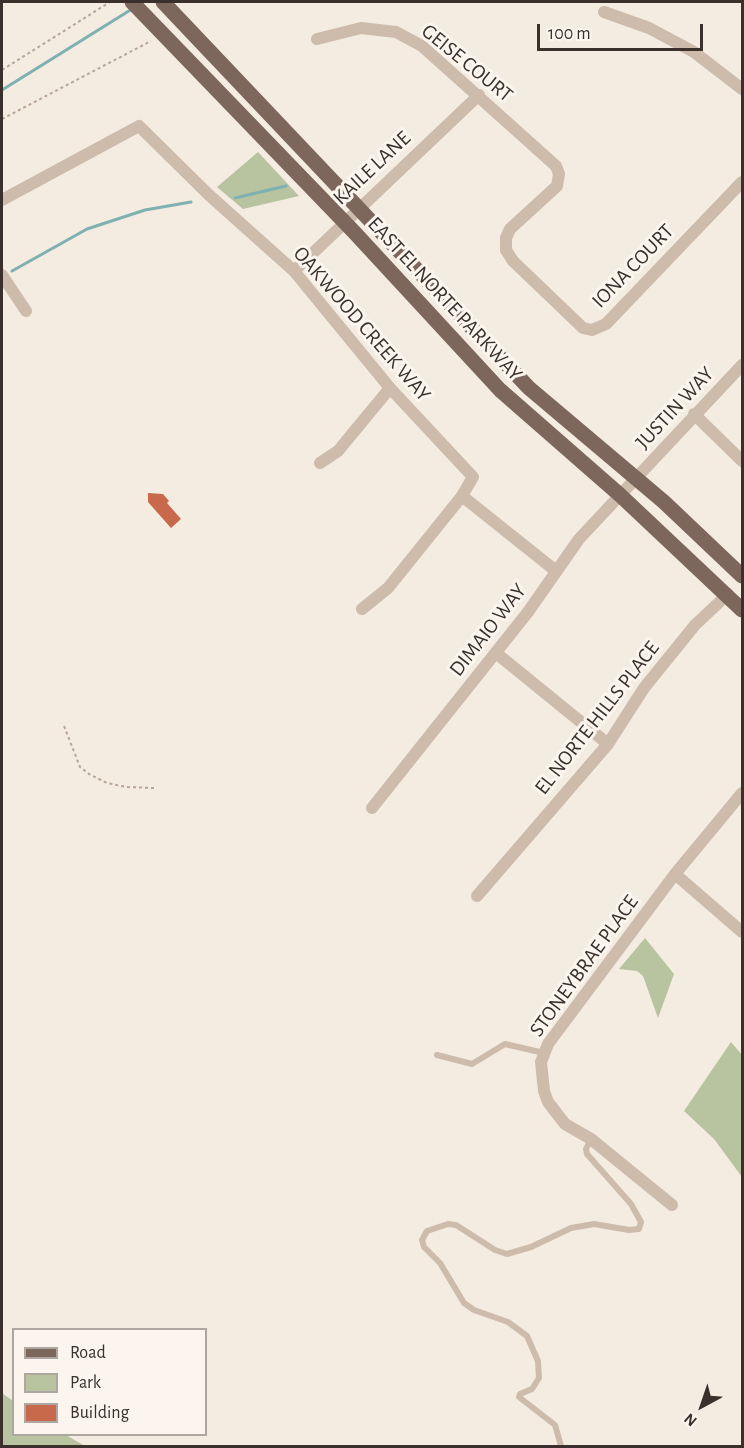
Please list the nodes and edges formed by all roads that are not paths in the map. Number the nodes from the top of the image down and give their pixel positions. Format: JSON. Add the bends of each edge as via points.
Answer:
{"nodes":[{"id":1,"x":132,"y":2,"type":"edge"},
{"id":2,"x":168,"y":6,"type":"edge"},
{"id":3,"x":604,"y":12,"type":"dead end"},
{"id":4,"x":317,"y":39,"type":"dead end"},
{"id":5,"x":742,"y":89,"type":"edge"},
{"id":6,"x":479,"y":95,"type":"junction"},
{"id":7,"x":742,"y":182,"type":"edge"},
{"id":8,"x":557,"y":186,"type":"joint"},
{"id":9,"x":2,"y":200,"type":"edge"},
{"id":10,"x":360,"y":207,"type":"junction"},
{"id":11,"x":344,"y":222,"type":"junction"},
{"id":12,"x":294,"y":271,"type":"junction"},
{"id":13,"x":2,"y":275,"type":"edge"},
{"id":14,"x":26,"y":311,"type":"dead end"},
{"id":15,"x":742,"y":365,"type":"edge"},
{"id":16,"x":390,"y":388,"type":"junction"},
{"id":17,"x":694,"y":414,"type":"junction"},
{"id":18,"x":742,"y":461,"type":"edge"},
{"id":19,"x":320,"y":464,"type":"dead end"},
{"id":20,"x":636,"y":479,"type":"junction"},
{"id":21,"x":620,"y":495,"type":"junction"},
{"id":22,"x":462,"y":496,"type":"junction"},
{"id":23,"x":556,"y":571,"type":"junction"},
{"id":24,"x":742,"y":576,"type":"edge"},
{"id":25,"x":728,"y":594,"type":"junction"},
{"id":26,"x":362,"y":609,"type":"dead end"},
{"id":27,"x":742,"y":610,"type":"edge"},
{"id":28,"x":496,"y":653,"type":"junction"},
{"id":29,"x":608,"y":744,"type":"junction"},
{"id":30,"x":742,"y":793,"type":"edge"},
{"id":31,"x":372,"y":808,"type":"dead end"},
{"id":32,"x":675,"y":874,"type":"junction"},
{"id":33,"x":477,"y":896,"type":"dead end"},
{"id":34,"x":742,"y":932,"type":"edge"},
{"id":35,"x":544,"y":1053,"type":"junction"},
{"id":36,"x":437,"y":1055,"type":"dead end"},
{"id":37,"x":591,"y":1139,"type":"junction"},
{"id":38,"x":672,"y":1205,"type":"dead end"},
{"id":39,"x":561,"y":1446,"type":"edge"}],
"edges":[{"from":1,"to":11,"type":"main road","name":"EAST EL NORTE PARKWAY"},
{"from":2,"to":10,"type":"main road","name":"EAST EL NORTE PARKWAY"},
{"from":3,"to":5,"type":"street","via":[[649,28],[694,52]]},
{"from":4,"to":6,"type":"street","name":"GEISE COURT","via":[[361,28],[396,32],[422,46]]},
{"from":6,"to":8,"type":"street","name":"GEISE COURT","via":[[556,166]]},
{"from":6,"to":10,"type":"street","name":"KAILE LANE"},
{"from":7,"to":8,"type":"street","name":"IONA COURT","via":[[606,324],[592,330],[583,328],[506,250],[510,229]]},
{"from":9,"to":12,"type":"street","name":"OAKWOOD CREEK WAY","via":[[139,126]]},
{"from":10,"to":11,"type":"street","name":"KAILE LANE"},
{"from":10,"to":20,"type":"main road","name":"EAST EL NORTE PARKWAY","via":[[529,388]]},
{"from":11,"to":12,"type":"street","name":"KAILE LANE"},
{"from":11,"to":21,"type":"main road","name":"EAST EL NORTE PARKWAY","via":[[500,390]]},
{"from":12,"to":16,"type":"street","name":"OAKWOOD CREEK WAY"},
{"from":13,"to":14,"type":"street"},
{"from":15,"to":17,"type":"street","name":"JUSTIN WAY"},
{"from":16,"to":19,"type":"street","via":[[338,451]]},
{"from":16,"to":22,"type":"street","name":"OAKWOOD CREEK WAY","via":[[473,477]]},
{"from":17,"to":18,"type":"street"},
{"from":17,"to":20,"type":"street","name":"JUSTIN WAY"},
{"from":20,"to":21,"type":"street","name":"DIMAIO WAY"},
{"from":20,"to":24,"type":"main road","name":"EAST EL NORTE PARKWAY"},
{"from":21,"to":23,"type":"street","name":"DIMAIO WAY","via":[[579,539]]},
{"from":21,"to":25,"type":"main road","name":"EAST EL NORTE PARKWAY"},
{"from":22,"to":23,"type":"street"},
{"from":22,"to":26,"type":"street","via":[[387,588]]},
{"from":23,"to":28,"type":"street","name":"DIMAIO WAY"},
{"from":25,"to":27,"type":"main road","name":"EAST EL NORTE PARKWAY"},
{"from":25,"to":29,"type":"street","name":"EL NORTE HILLS PLACE","via":[[695,625],[644,688]]},
{"from":28,"to":29,"type":"street"},
{"from":28,"to":31,"type":"street","name":"DIMAIO WAY"},
{"from":29,"to":33,"type":"street","name":"EL NORTE HILLS PLACE"},
{"from":30,"to":32,"type":"street","name":"STONEYBRAE PLACE"},
{"from":32,"to":34,"type":"street"},
{"from":32,"to":35,"type":"street","name":"STONEYBRAE PLACE"},
{"from":35,"to":36,"type":"lane","via":[[505,1044],[472,1064]]},
{"from":35,"to":37,"type":"street","name":"STONEYBRAE PLACE","via":[[541,1062],[548,1102],[565,1124]]},
{"from":37,"to":38,"type":"street","name":"STONEYBRAE PLACE"},
{"from":37,"to":39,"type":"lane","via":[[587,1154],[631,1204],[640,1222],[639,1229],[594,1224],[571,1228],[507,1254],[495,1251],[456,1225],[427,1231],[422,1240],[464,1303],[508,1322],[527,1336],[538,1361],[539,1378],[532,1389],[519,1397],[555,1425]]}]}
